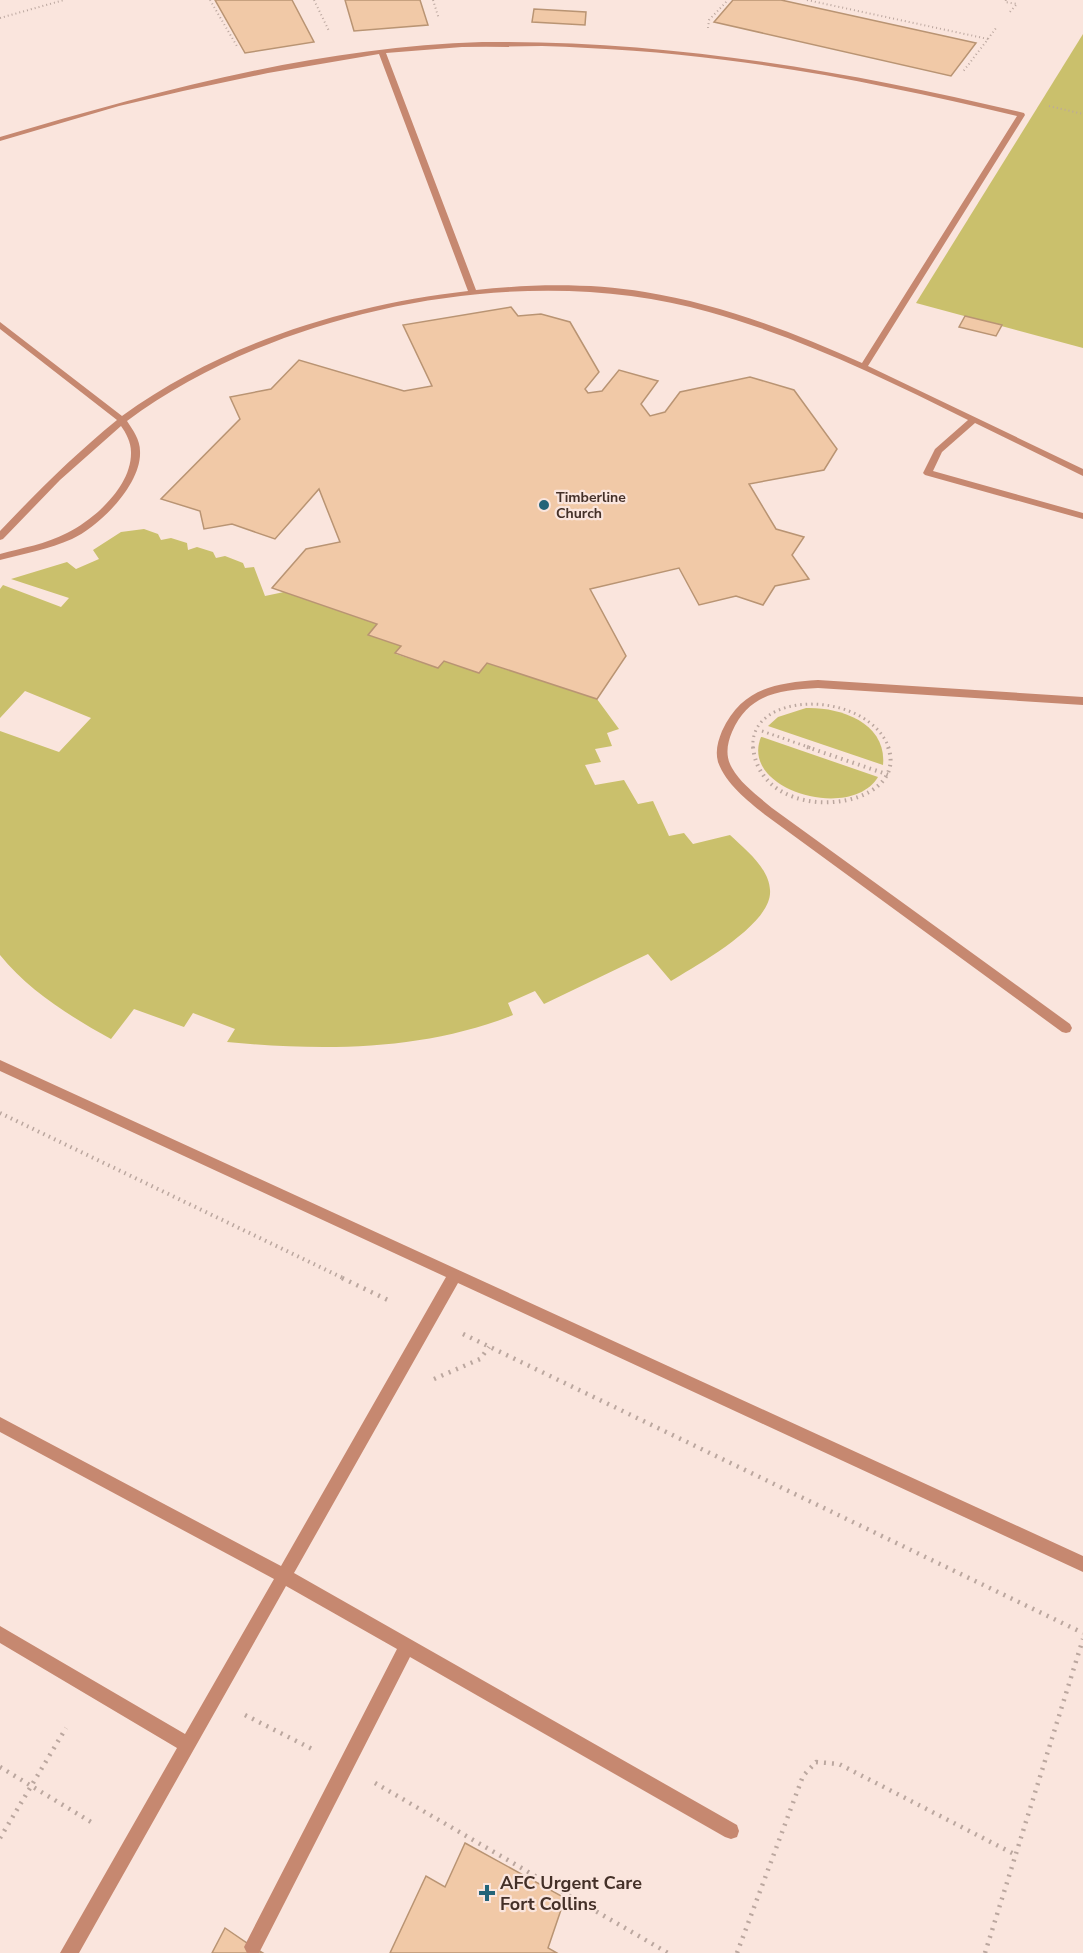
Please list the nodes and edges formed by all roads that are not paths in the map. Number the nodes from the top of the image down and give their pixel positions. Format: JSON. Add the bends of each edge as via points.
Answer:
{"nodes":[{"id":1,"x":382,"y":52,"type":"junction"},
{"id":2,"x":0,"y":139,"type":"edge"},
{"id":3,"x":473,"y":293,"type":"junction"},
{"id":4,"x":0,"y":325,"type":"edge"},
{"id":5,"x":864,"y":366,"type":"junction"},
{"id":6,"x":973,"y":420,"type":"junction"},
{"id":7,"x":124,"y":422,"type":"junction"},
{"id":8,"x":1083,"y":473,"type":"edge"},
{"id":9,"x":1083,"y":516,"type":"edge"},
{"id":10,"x":0,"y":537,"type":"edge"},
{"id":11,"x":0,"y":557,"type":"edge"},
{"id":12,"x":1083,"y":702,"type":"edge"},
{"id":13,"x":1066,"y":1028,"type":"dead end"},
{"id":14,"x":0,"y":1065,"type":"edge"},
{"id":15,"x":456,"y":1275,"type":"junction"},
{"id":16,"x":0,"y":1424,"type":"edge"},
{"id":17,"x":1083,"y":1564,"type":"edge"},
{"id":18,"x":284,"y":1576,"type":"junction"},
{"id":19,"x":0,"y":1634,"type":"edge"},
{"id":20,"x":407,"y":1647,"type":"junction"},
{"id":21,"x":188,"y":1745,"type":"junction"},
{"id":22,"x":731,"y":1831,"type":"dead end"},
{"id":23,"x":253,"y":1947,"type":"dead end"},
{"id":24,"x":69,"y":1953,"type":"edge"}],
"edges":[{"from":1,"to":2,"type":"lane","via":[[284,67],[154,95]]},
{"from":1,"to":3,"type":"lane"},
{"from":1,"to":5,"type":"lane","via":[[500,44],[592,45],[727,56],[880,82],[1021,115]]},
{"from":3,"to":5,"type":"lane","via":[[593,289],[650,294],[709,308]]},
{"from":3,"to":7,"type":"lane","via":[[347,314],[292,333],[206,369],[164,392]]},
{"from":4,"to":7,"type":"lane"},
{"from":5,"to":6,"type":"lane"},
{"from":6,"to":8,"type":"lane"},
{"from":6,"to":9,"type":"lane","via":[[938,451],[927,473]]},
{"from":7,"to":10,"type":"lane","via":[[44,489]]},
{"from":7,"to":11,"type":"lane","via":[[136,451],[132,473],[117,494],[93,520],[72,535]]},
{"from":12,"to":13,"type":"lane","via":[[818,684],[783,686],[761,693],[746,704],[732,721],[722,755],[742,788],[768,811]]},
{"from":14,"to":15,"type":"lane"},
{"from":15,"to":17,"type":"lane"},
{"from":15,"to":18,"type":"lane"},
{"from":16,"to":18,"type":"lane"},
{"from":18,"to":20,"type":"lane"},
{"from":18,"to":21,"type":"lane"},
{"from":19,"to":21,"type":"lane"},
{"from":20,"to":22,"type":"lane"},
{"from":20,"to":23,"type":"lane"},
{"from":21,"to":24,"type":"lane"}]}
